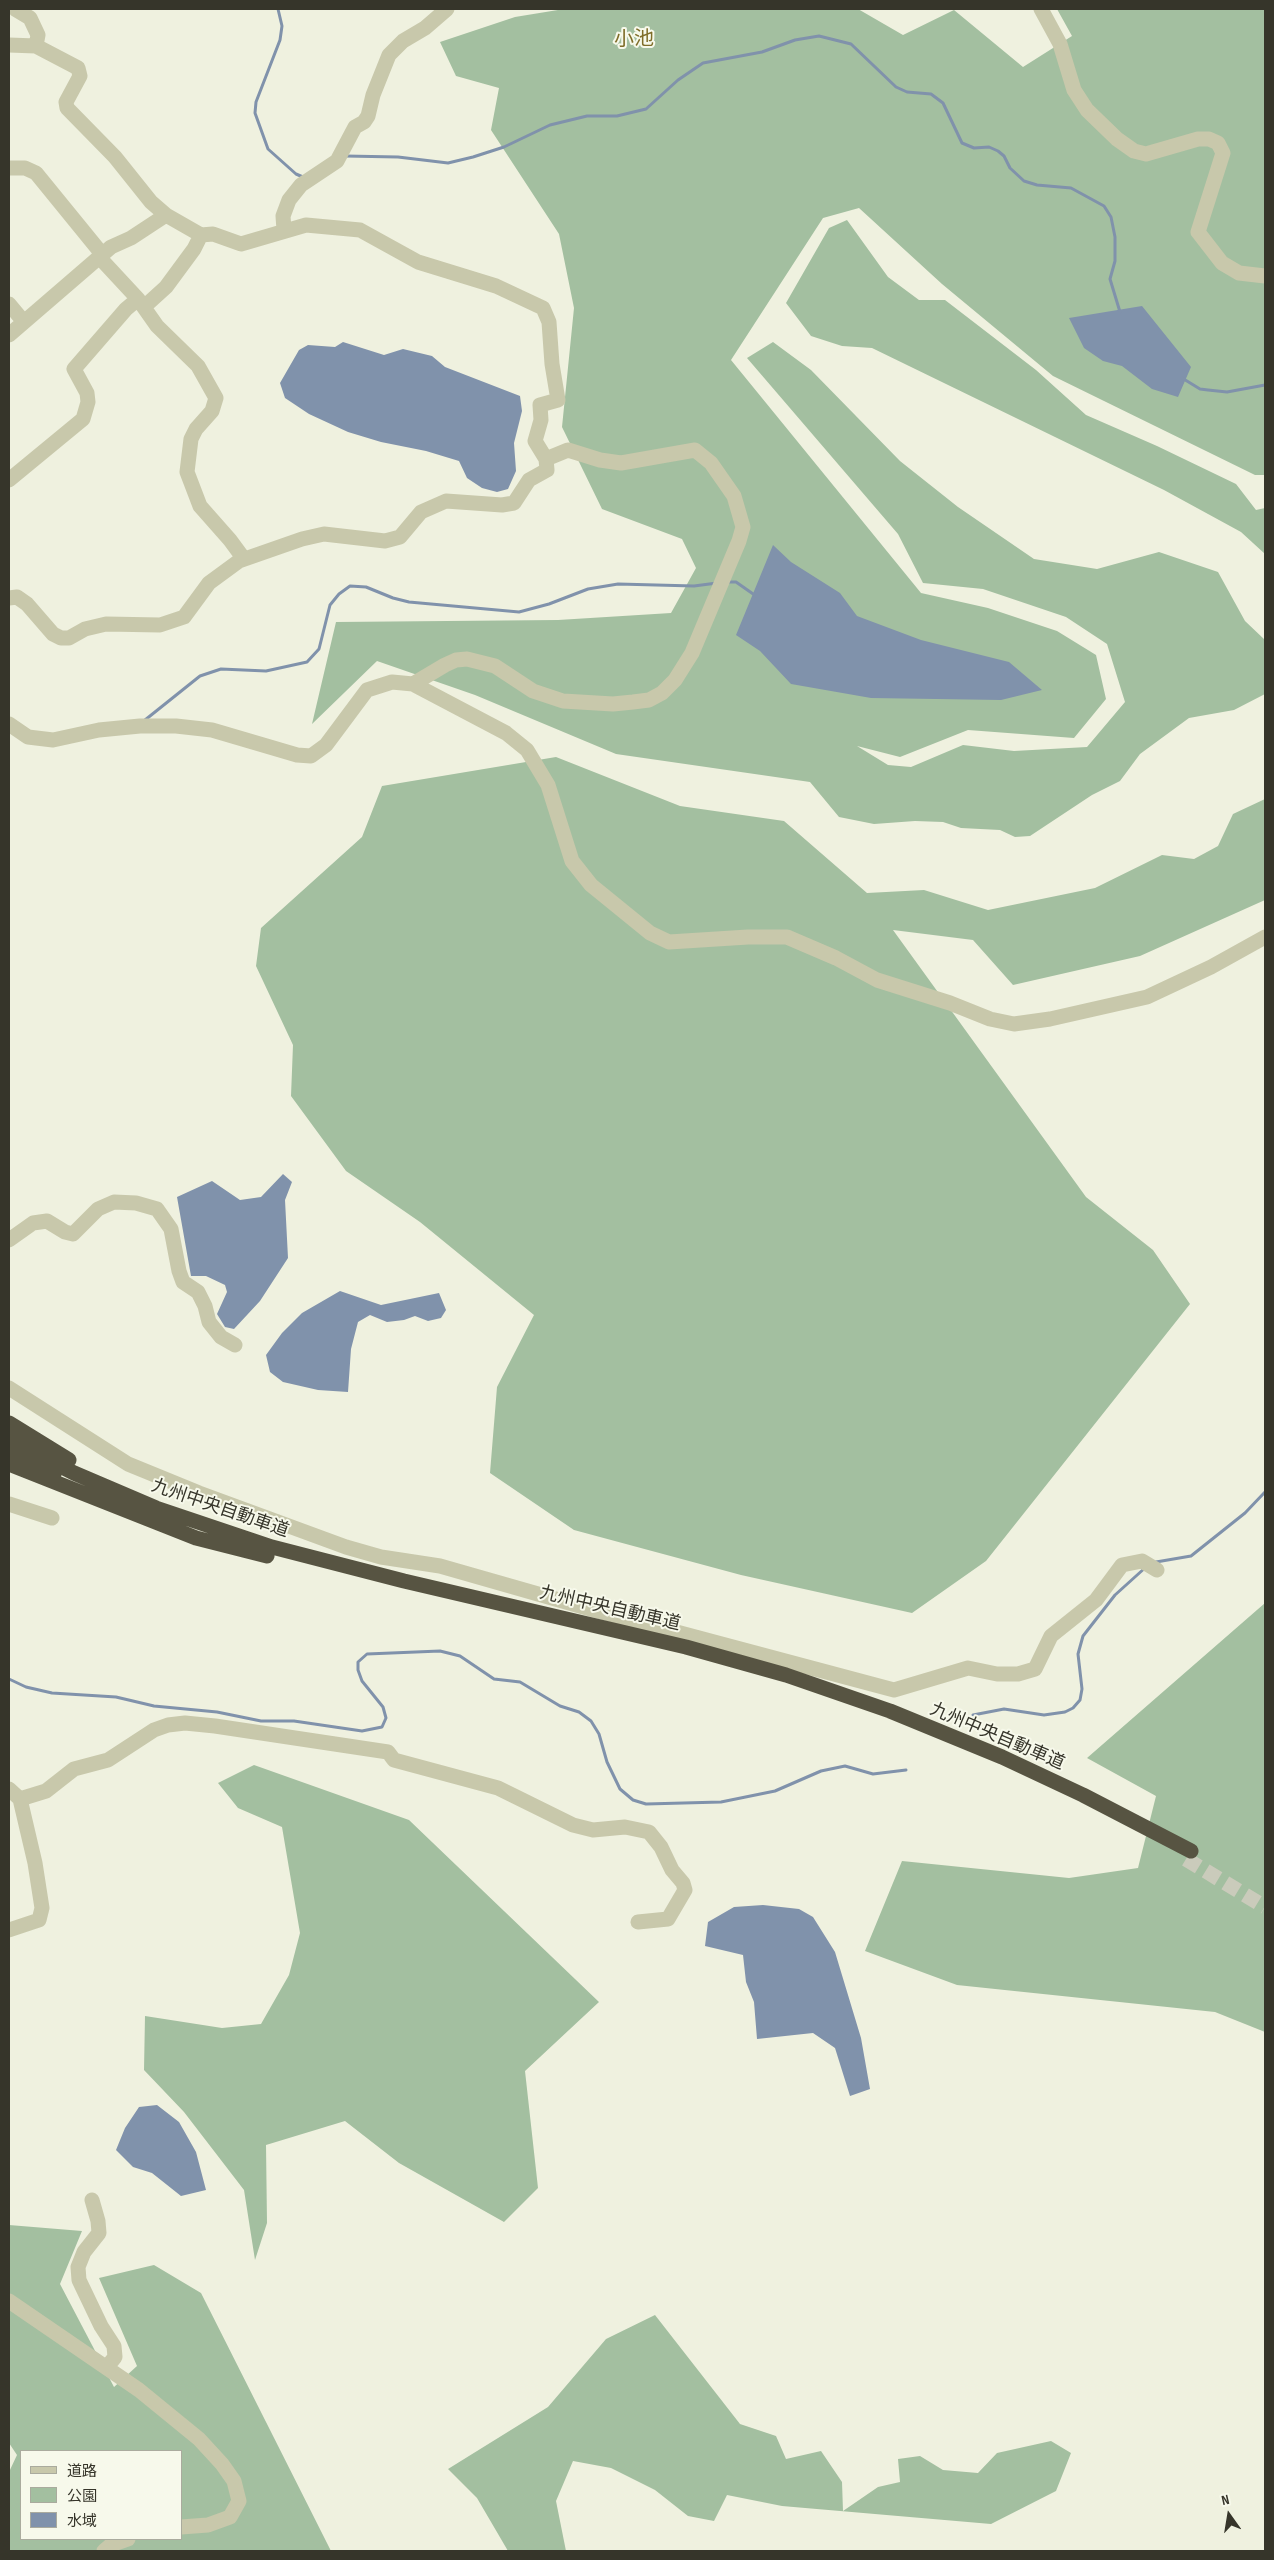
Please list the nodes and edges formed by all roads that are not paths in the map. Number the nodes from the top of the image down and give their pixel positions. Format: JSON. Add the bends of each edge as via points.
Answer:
{"nodes":[{"id":1,"x":15,"y":9,"type":"edge"},
{"id":2,"x":447,"y":9,"type":"edge"},
{"id":3,"x":1041,"y":9,"type":"edge"},
{"id":4,"x":9,"y":45,"type":"edge"},
{"id":5,"x":36,"y":46,"type":"junction"},
{"id":6,"x":9,"y":168,"type":"edge"},
{"id":7,"x":166,"y":215,"type":"junction"},
{"id":8,"x":284,"y":230,"type":"junction"},
{"id":9,"x":200,"y":235,"type":"junction"},
{"id":10,"x":101,"y":255,"type":"junction"},
{"id":11,"x":1265,"y":276,"type":"edge"},
{"id":12,"x":141,"y":303,"type":"junction"},
{"id":13,"x":9,"y":304,"type":"edge"},
{"id":14,"x":24,"y":322,"type":"junction"},
{"id":15,"x":9,"y":335,"type":"edge"},
{"id":16,"x":546,"y":459,"type":"junction"},
{"id":17,"x":9,"y":480,"type":"edge"},
{"id":18,"x":244,"y":559,"type":"junction"},
{"id":19,"x":9,"y":598,"type":"edge"},
{"id":20,"x":413,"y":684,"type":"junction"},
{"id":21,"x":9,"y":724,"type":"edge"},
{"id":22,"x":1265,"y":937,"type":"edge"},
{"id":23,"x":9,"y":1240,"type":"edge"},
{"id":24,"x":235,"y":1345,"type":"dead end"},
{"id":25,"x":9,"y":1388,"type":"edge"},
{"id":26,"x":9,"y":1423,"type":"edge"},
{"id":27,"x":9,"y":1440,"type":"edge"},
{"id":28,"x":9,"y":1451,"type":"edge"},
{"id":29,"x":9,"y":1464,"type":"edge"},
{"id":30,"x":9,"y":1504,"type":"edge"},
{"id":31,"x":52,"y":1518,"type":"dead end"},
{"id":32,"x":276,"y":1558,"type":"junction"},
{"id":33,"x":1157,"y":1570,"type":"dead end"},
{"id":34,"x":404,"y":1581,"type":"junction"},
{"id":35,"x":14,"y":1794,"type":"edge"},
{"id":36,"x":638,"y":1922,"type":"dead end"},
{"id":37,"x":9,"y":1930,"type":"edge"},
{"id":38,"x":92,"y":2200,"type":"dead end"},
{"id":39,"x":9,"y":2301,"type":"edge"},
{"id":40,"x":107,"y":2367,"type":"junction"},
{"id":41,"x":182,"y":2527,"type":"edge"},
{"id":42,"x":125,"y":2540,"type":"edge"},
{"id":43,"x":104,"y":2551,"type":"edge"}],
"edges":[{"from":1,"to":5,"type":"street","via":[[30,18],[38,35]]},
{"from":2,"to":8,"type":"street","via":[[389,55],[368,116],[355,127],[341,155],[301,185],[289,200],[283,216]]},
{"from":3,"to":11,"type":"street","via":[[1060,44],[1074,90],[1087,110],[1116,139],[1146,154],[1198,139],[1218,143],[1223,153],[1198,232],[1222,263],[1239,273]]},
{"from":4,"to":5,"type":"street"},
{"from":5,"to":7,"type":"street","via":[[78,68],[80,76],[66,102],[67,108]]},
{"from":6,"to":10,"type":"street","via":[[25,168],[36,173]]},
{"from":7,"to":9,"type":"street"},
{"from":7,"to":10,"type":"street"},
{"from":8,"to":9,"type":"street","via":[[246,244],[213,234]]},
{"from":8,"to":16,"type":"street","via":[[306,225],[360,230],[418,262],[496,286],[543,308],[549,322],[558,400],[540,405],[541,420],[536,441]]},
{"from":9,"to":12,"type":"street","via":[[166,287]]},
{"from":10,"to":12,"type":"street"},
{"from":10,"to":14,"type":"street"},
{"from":12,"to":17,"type":"street","via":[[116,320],[74,369],[88,402],[83,419]]},
{"from":12,"to":18,"type":"street","via":[[157,326],[198,366],[216,398],[212,411],[191,439],[187,472],[200,506]]},
{"from":13,"to":14,"type":"street"},
{"from":14,"to":15,"type":"street"},
{"from":16,"to":18,"type":"street","via":[[547,470],[529,480],[514,504],[446,501],[421,512],[404,534],[393,540],[324,534]]},
{"from":16,"to":20,"type":"street","via":[[568,450],[621,463],[696,450],[711,462],[734,496],[742,527],[692,653],[675,680],[662,693],[649,700],[634,702],[613,704],[564,700],[533,691],[495,666],[467,659],[445,665]]},
{"from":18,"to":19,"type":"street","via":[[209,583],[184,617],[160,625],[106,624],[61,638],[53,634],[28,604],[17,597]]},
{"from":20,"to":21,"type":"street","via":[[392,682],[366,690],[326,745],[311,756],[296,755],[212,730],[176,726],[99,730],[44,740],[23,734]]},
{"from":20,"to":22,"type":"street","via":[[506,733],[527,750],[548,785],[572,860],[591,885],[620,911],[650,933],[670,942],[748,936],[786,938],[836,958],[877,980],[990,1019],[1014,1024],[1147,997]]},
{"from":23,"to":24,"type":"street","via":[[33,1223],[47,1221],[73,1234],[98,1209],[114,1202],[136,1203],[157,1209],[171,1229],[183,1282],[198,1292],[209,1322],[221,1337]]},
{"from":25,"to":33,"type":"street","via":[[128,1464],[199,1494],[346,1547],[381,1557],[440,1566],[894,1690],[968,1668],[997,1674],[1035,1670],[1051,1636],[1096,1600],[1122,1565],[1142,1561]]},
{"from":26,"to":34,"type":"highway","via":[[74,1463],[165,1503]]},
{"from":27,"to":34,"type":"highway","name":"九州中央自動車道","via":[[74,1473],[214,1530]]},
{"from":28,"to":32,"type":"highway","name":"九州中央自動車道","via":[[92,1491]]},
{"from":29,"to":32,"type":"highway","via":[[196,1538]]},
{"from":30,"to":31,"type":"street"},
{"from":32,"to":34,"type":"highway","name":"九州中央自動車道","via":[[666,1650],[771,1680],[886,1719],[999,1766],[1189,1855],[1083,1795],[1002,1757],[890,1711],[786,1675],[686,1647]]},
{"from":35,"to":36,"type":"street","via":[[46,1792],[74,1769],[108,1760],[154,1730],[185,1723],[388,1752],[394,1760],[498,1788],[573,1825],[593,1830],[626,1827],[649,1832],[683,1882],[684,1890],[668,1919]]},
{"from":35,"to":37,"type":"street","via":[[36,1863],[42,1908],[39,1920]]},
{"from":38,"to":40,"type":"street","via":[[99,2233],[84,2252],[78,2267],[78,2280],[114,2346],[115,2357]]},
{"from":39,"to":40,"type":"street"},
{"from":40,"to":41,"type":"street","via":[[199,2440],[234,2481],[239,2501],[230,2517],[208,2525]]},
{"from":42,"to":43,"type":"street"}]}
